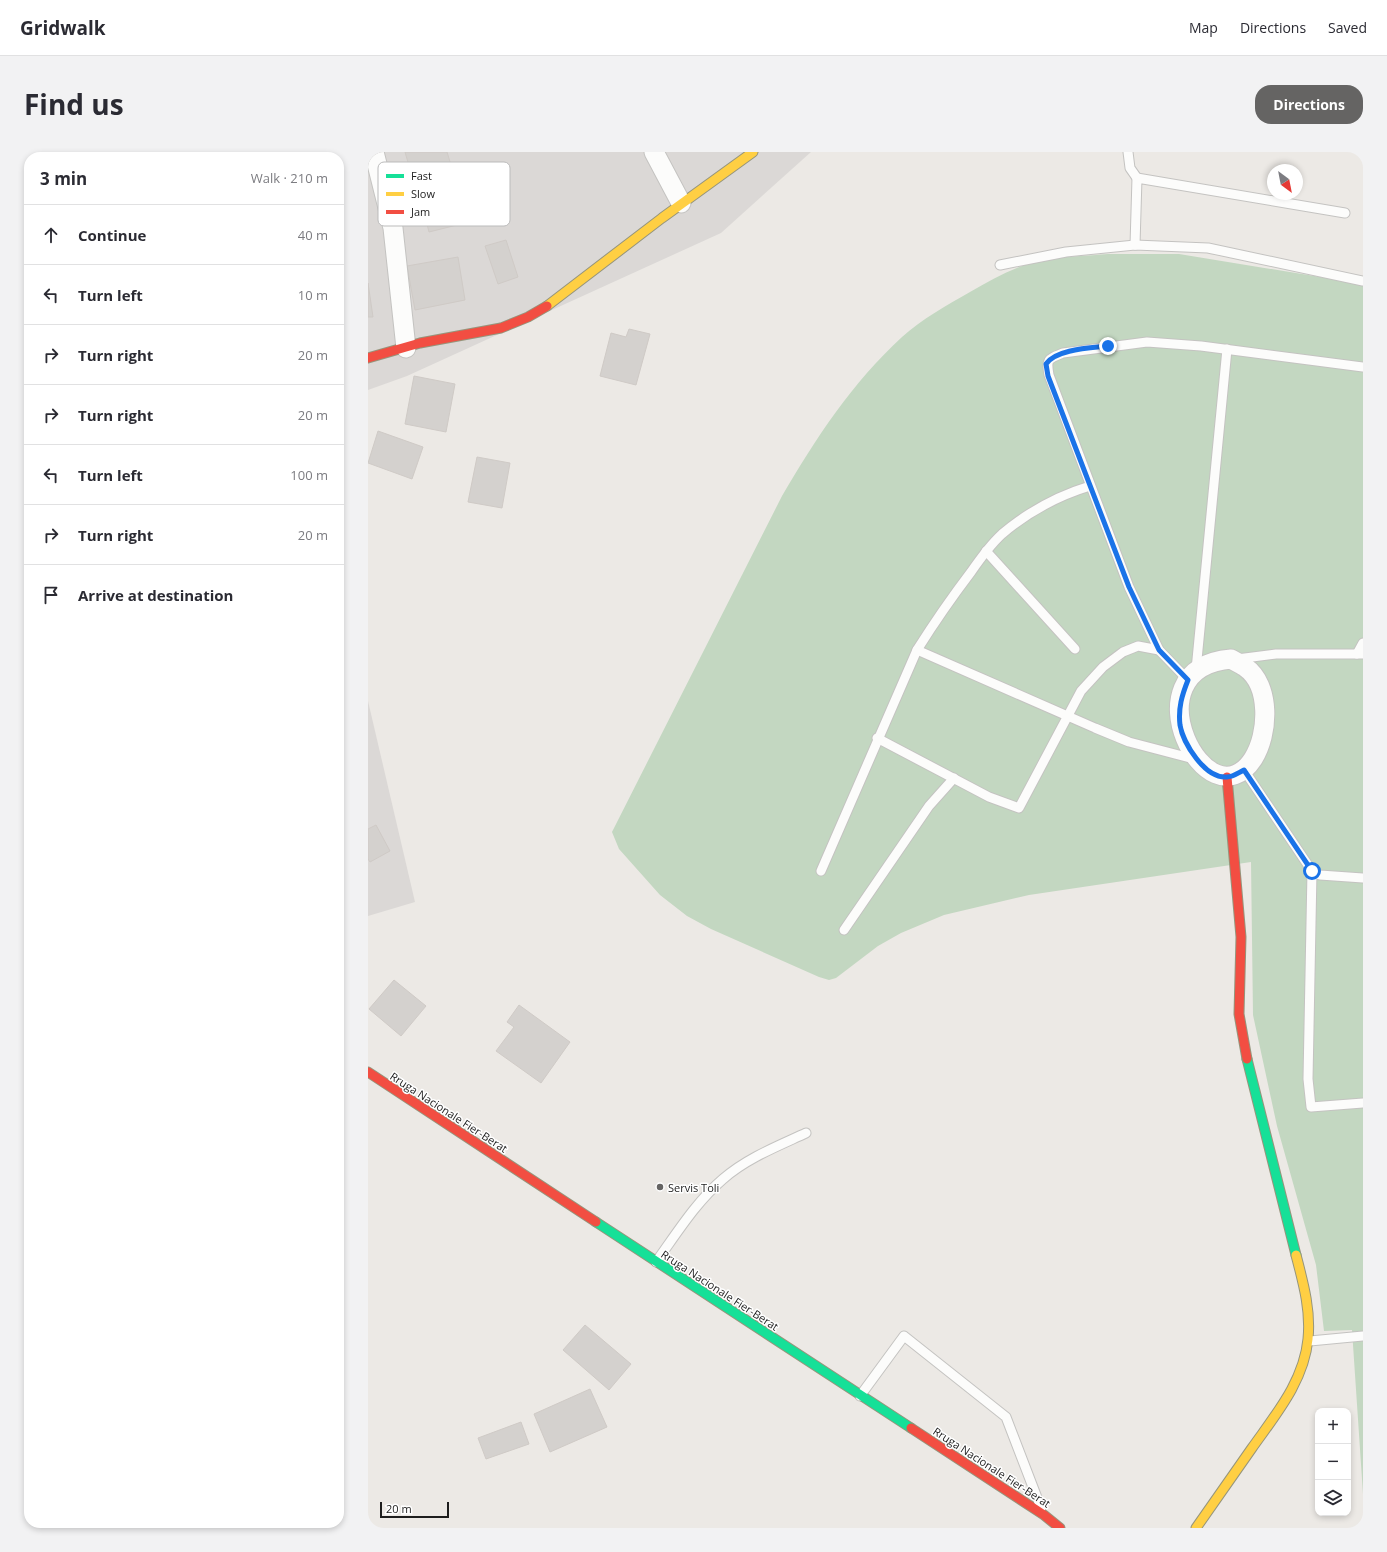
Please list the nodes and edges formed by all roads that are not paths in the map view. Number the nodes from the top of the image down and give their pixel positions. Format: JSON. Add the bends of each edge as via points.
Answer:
{"nodes":[{"id":1,"x":374,"y":152,"type":"edge"},
{"id":2,"x":654,"y":152,"type":"edge"},
{"id":3,"x":752,"y":152,"type":"edge"},
{"id":4,"x":1128,"y":152,"type":"edge"},
{"id":5,"x":378,"y":168,"type":"edge"},
{"id":6,"x":1137,"y":178,"type":"junction"},
{"id":7,"x":681,"y":204,"type":"junction"},
{"id":8,"x":1345,"y":213,"type":"dead end"},
{"id":9,"x":392,"y":226,"type":"edge"},
{"id":10,"x":1135,"y":245,"type":"junction"},
{"id":11,"x":1000,"y":265,"type":"dead end"},
{"id":12,"x":1363,"y":281,"type":"edge"},
{"id":13,"x":406,"y":348,"type":"junction"},
{"id":14,"x":1227,"y":349,"type":"junction"},
{"id":15,"x":368,"y":358,"type":"edge"},
{"id":16,"x":1363,"y":367,"type":"edge"},
{"id":17,"x":1090,"y":486,"type":"junction"},
{"id":18,"x":986,"y":551,"type":"junction"},
{"id":19,"x":1363,"y":643,"type":"edge"},
{"id":20,"x":1075,"y":648,"type":"dead end"},
{"id":21,"x":917,"y":650,"type":"junction"},
{"id":22,"x":1159,"y":650,"type":"junction"},
{"id":23,"x":1360,"y":654,"type":"edge"},
{"id":24,"x":1231,"y":659,"type":"junction"},
{"id":25,"x":1192,"y":675,"type":"junction"},
{"id":26,"x":1067,"y":717,"type":"junction"},
{"id":27,"x":877,"y":738,"type":"junction"},
{"id":28,"x":1199,"y":761,"type":"junction"},
{"id":29,"x":1235,"y":774,"type":"junction"},
{"id":30,"x":954,"y":778,"type":"junction"},
{"id":31,"x":821,"y":871,"type":"dead end"},
{"id":32,"x":1312,"y":871,"type":"junction"},
{"id":33,"x":1363,"y":878,"type":"edge"},
{"id":34,"x":844,"y":930,"type":"dead end"},
{"id":35,"x":368,"y":1072,"type":"edge"},
{"id":36,"x":1363,"y":1103,"type":"edge"},
{"id":37,"x":806,"y":1133,"type":"dead end"},
{"id":38,"x":656,"y":1262,"type":"junction"},
{"id":39,"x":1363,"y":1336,"type":"edge"},
{"id":40,"x":1310,"y":1341,"type":"junction"},
{"id":41,"x":860,"y":1396,"type":"junction"},
{"id":42,"x":1044,"y":1516,"type":"junction"},
{"id":43,"x":1060,"y":1528,"type":"edge"},
{"id":44,"x":1196,"y":1528,"type":"edge"}],
"edges":[{"from":1,"to":5,"type":"street"},
{"from":2,"to":7,"type":"street"},
{"from":3,"to":7,"type":"street"},
{"from":4,"to":6,"type":"lane","via":[[1130,168]]},
{"from":6,"to":8,"type":"lane"},
{"from":6,"to":10,"type":"lane"},
{"from":7,"to":13,"type":"street","via":[[552,302],[528,317],[502,328],[420,343]]},
{"from":9,"to":13,"type":"street"},
{"from":10,"to":11,"type":"lane","via":[[1066,252]]},
{"from":10,"to":12,"type":"lane","via":[[1208,248]]},
{"from":13,"to":15,"type":"street"},
{"from":14,"to":16,"type":"lane"},
{"from":14,"to":17,"type":"lane","via":[[1147,342],[1063,353],[1050,358],[1046,364],[1048,376]]},
{"from":14,"to":25,"type":"lane"},
{"from":17,"to":18,"type":"lane","via":[[1070,492],[1037,510],[1001,535]]},
{"from":17,"to":22,"type":"lane","via":[[1129,587]]},
{"from":18,"to":20,"type":"lane"},
{"from":18,"to":21,"type":"lane","via":[[936,619]]},
{"from":19,"to":23,"type":"lane"},
{"from":21,"to":26,"type":"lane"},
{"from":21,"to":27,"type":"lane"},
{"from":22,"to":25,"type":"lane"},
{"from":22,"to":26,"type":"lane","via":[[1138,646],[1123,652],[1103,667],[1081,692]]},
{"from":23,"to":24,"type":"lane","via":[[1276,654]]},
{"from":24,"to":25,"type":"street","via":[[1206,664]]},
{"from":24,"to":29,"type":"street","via":[[1246,667],[1252,675],[1261,690],[1265,708],[1265,728],[1261,745],[1253,760]]},
{"from":25,"to":28,"type":"street","via":[[1181,696],[1180,725],[1190,749]]},
{"from":26,"to":28,"type":"lane","via":[[1129,742]]},
{"from":26,"to":30,"type":"lane","via":[[1019,808]]},
{"from":27,"to":30,"type":"lane"},
{"from":27,"to":31,"type":"lane"},
{"from":28,"to":29,"type":"street","via":[[1218,776]]},
{"from":29,"to":32,"type":"lane"},
{"from":29,"to":40,"type":"street","via":[[1241,937],[1239,1014],[1243,1041],[1307,1298]]},
{"from":30,"to":34,"type":"lane","via":[[929,806]]},
{"from":32,"to":33,"type":"lane","via":[[1320,875]]},
{"from":32,"to":36,"type":"lane","via":[[1308,1079],[1311,1107]]},
{"from":35,"to":38,"type":"street","name":"Rruga Nacionale Fier-Berat"},
{"from":37,"to":38,"type":"lane","via":[[750,1159],[723,1179],[694,1210]]},
{"from":38,"to":41,"type":"street","name":"Rruga Nacionale Fier-Berat"},
{"from":39,"to":40,"type":"lane"},
{"from":40,"to":44,"type":"street","via":[[1299,1379]]},
{"from":41,"to":42,"type":"street","name":"Rruga Nacionale Fier-Berat"},
{"from":41,"to":42,"type":"lane","via":[[904,1336],[1006,1417]]},
{"from":42,"to":43,"type":"street","name":"Rruga Nacionale Fier-Berat"}]}
